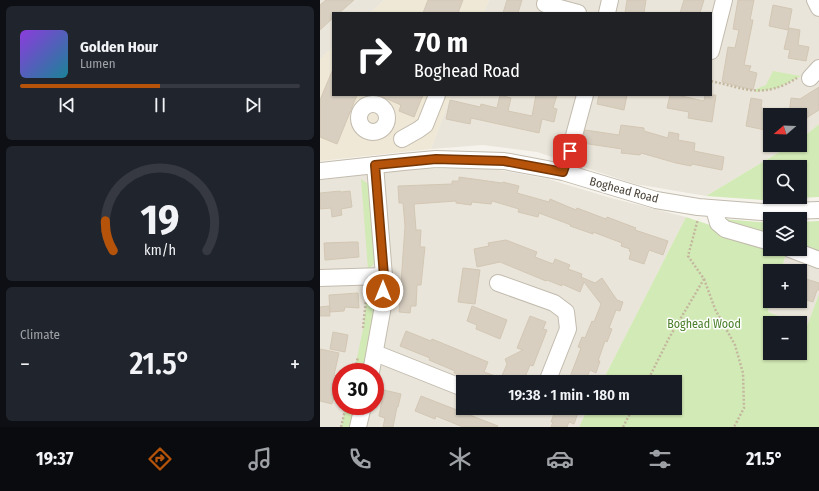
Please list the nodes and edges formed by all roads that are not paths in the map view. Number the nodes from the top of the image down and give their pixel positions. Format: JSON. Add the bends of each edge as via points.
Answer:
{"nodes":[{"id":1,"x":610,"y":0,"type":"edge"},
{"id":2,"x":724,"y":0,"type":"edge"},
{"id":3,"x":815,"y":0,"type":"edge"},
{"id":4,"x":545,"y":6,"type":"edge"},
{"id":5,"x":819,"y":8,"type":"edge"},
{"id":6,"x":573,"y":12,"type":"edge"},
{"id":7,"x":607,"y":12,"type":"edge"},
{"id":8,"x":712,"y":47,"type":"edge"},
{"id":9,"x":437,"y":96,"type":"edge"},
{"id":10,"x":585,"y":96,"type":"edge"},
{"id":11,"x":384,"y":125,"type":"dead end"},
{"id":12,"x":402,"y":139,"type":"junction"},
{"id":13,"x":403,"y":162,"type":"junction"},
{"id":14,"x":375,"y":165,"type":"junction"},
{"id":15,"x":320,"y":171,"type":"edge"},
{"id":16,"x":563,"y":172,"type":"junction"},
{"id":17,"x":714,"y":209,"type":"junction"},
{"id":18,"x":819,"y":210,"type":"edge"},
{"id":19,"x":763,"y":240,"type":"edge"},
{"id":20,"x":807,"y":255,"type":"edge"},
{"id":21,"x":819,"y":260,"type":"edge"},
{"id":22,"x":384,"y":276,"type":"junction"},
{"id":23,"x":320,"y":278,"type":"edge"},
{"id":24,"x":498,"y":282,"type":"dead end"},
{"id":25,"x":375,"y":353,"type":"junction"},
{"id":26,"x":373,"y":363,"type":"edge"},
{"id":27,"x":550,"y":375,"type":"edge"},
{"id":28,"x":456,"y":385,"type":"edge"},
{"id":29,"x":361,"y":415,"type":"edge"},
{"id":30,"x":358,"y":427,"type":"edge"}],
"edges":[{"from":1,"to":7,"type":"street"},
{"from":2,"to":8,"type":"street"},
{"from":3,"to":5,"type":"street"},
{"from":4,"to":6,"type":"street"},
{"from":9,"to":12,"type":"street","via":[[425,125]]},
{"from":10,"to":16,"type":"street"},
{"from":11,"to":12,"type":"street","via":[[396,131]]},
{"from":12,"to":13,"type":"street"},
{"from":13,"to":14,"type":"street","name":"Boghead Road"},
{"from":13,"to":16,"type":"street","name":"Boghead Road","via":[[436,159],[504,161]]},
{"from":14,"to":15,"type":"street","name":"Boghead Road"},
{"from":14,"to":22,"type":"street"},
{"from":16,"to":17,"type":"street","name":"Boghead Road","via":[[656,200]]},
{"from":17,"to":18,"type":"street","name":"Boghead Road","via":[[762,212]]},
{"from":17,"to":19,"type":"street","via":[[718,223],[725,228]]},
{"from":20,"to":21,"type":"street"},
{"from":22,"to":23,"type":"street"},
{"from":22,"to":25,"type":"street","via":[[383,306]]},
{"from":24,"to":27,"type":"street","via":[[554,302],[566,312],[568,329]]},
{"from":25,"to":26,"type":"street"},
{"from":25,"to":28,"type":"street"},
{"from":29,"to":30,"type":"street"}]}
